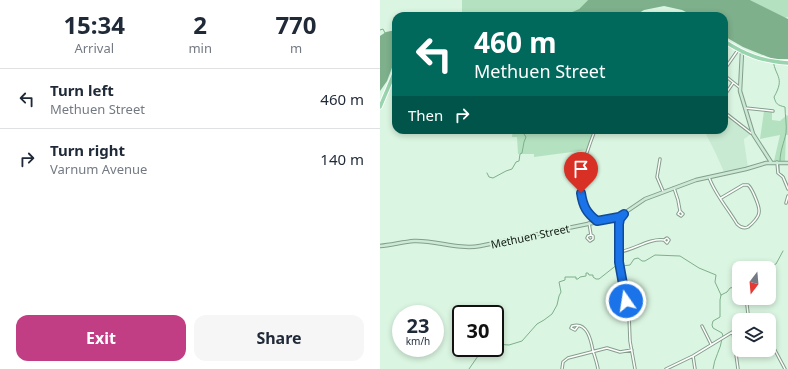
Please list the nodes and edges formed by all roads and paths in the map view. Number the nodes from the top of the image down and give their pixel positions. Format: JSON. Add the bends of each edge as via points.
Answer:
{"nodes":[{"id":1,"x":728,"y":44,"type":"edge"},
{"id":2,"x":740,"y":51,"type":"junction"},
{"id":3,"x":788,"y":63,"type":"edge"},
{"id":4,"x":728,"y":65,"type":"edge"},
{"id":5,"x":392,"y":78,"type":"edge"},
{"id":6,"x":728,"y":79,"type":"edge"},
{"id":7,"x":733,"y":83,"type":"junction"},
{"id":8,"x":739,"y":87,"type":"junction"},
{"id":9,"x":728,"y":90,"type":"edge"},
{"id":10,"x":380,"y":107,"type":"edge"},
{"id":11,"x":745,"y":108,"type":"junction"},
{"id":12,"x":773,"y":111,"type":"dead end"},
{"id":13,"x":728,"y":115,"type":"edge"},
{"id":14,"x":594,"y":134,"type":"edge"},
{"id":15,"x":753,"y":134,"type":"junction"},
{"id":16,"x":660,"y":159,"type":"dead end"},
{"id":17,"x":771,"y":162,"type":"junction"},
{"id":18,"x":777,"y":162,"type":"junction"},
{"id":19,"x":788,"y":163,"type":"edge"},
{"id":20,"x":709,"y":177,"type":"junction"},
{"id":21,"x":674,"y":188,"type":"junction"},
{"id":22,"x":788,"y":189,"type":"edge"},
{"id":23,"x":663,"y":192,"type":"junction"},
{"id":24,"x":788,"y":196,"type":"edge"},
{"id":25,"x":721,"y":198,"type":"junction"},
{"id":26,"x":786,"y":203,"type":"dead end"},
{"id":27,"x":680,"y":211,"type":"dead end"},
{"id":28,"x":624,"y":214,"type":"junction"},
{"id":29,"x":597,"y":221,"type":"junction"},
{"id":30,"x":589,"y":223,"type":"junction"},
{"id":31,"x":591,"y":235,"type":"dead end"},
{"id":32,"x":664,"y":240,"type":"dead end"},
{"id":33,"x":380,"y":246,"type":"edge"},
{"id":34,"x":618,"y":252,"type":"junction"},
{"id":35,"x":747,"y":305,"type":"dead end"},
{"id":36,"x":748,"y":313,"type":"edge"},
{"id":37,"x":578,"y":326,"type":"dead end"},
{"id":38,"x":702,"y":326,"type":"dead end"},
{"id":39,"x":732,"y":333,"type":"edge"},
{"id":40,"x":711,"y":344,"type":"junction"},
{"id":41,"x":632,"y":350,"type":"junction"},
{"id":42,"x":594,"y":352,"type":"junction"},
{"id":43,"x":776,"y":352,"type":"edge"},
{"id":44,"x":692,"y":356,"type":"junction"},
{"id":45,"x":736,"y":357,"type":"edge"},
{"id":46,"x":562,"y":369,"type":"edge"},
{"id":47,"x":598,"y":369,"type":"edge"},
{"id":48,"x":635,"y":369,"type":"edge"},
{"id":49,"x":666,"y":369,"type":"edge"},
{"id":50,"x":696,"y":369,"type":"edge"},
{"id":51,"x":738,"y":369,"type":"edge"},
{"id":52,"x":785,"y":369,"type":"edge"}],
"edges":[{"from":1,"to":2,"type":"main road"},
{"from":2,"to":3,"type":"main road","via":[[757,59]]},
{"from":2,"to":4,"type":"street"},
{"from":2,"to":8,"type":"street"},
{"from":5,"to":10,"type":"main road"},
{"from":6,"to":7,"type":"street"},
{"from":7,"to":8,"type":"street"},
{"from":7,"to":9,"type":"street"},
{"from":8,"to":11,"type":"street"},
{"from":11,"to":12,"type":"street"},
{"from":11,"to":15,"type":"street"},
{"from":13,"to":15,"type":"street"},
{"from":14,"to":29,"type":"street","via":[[580,187],[584,208]]},
{"from":15,"to":17,"type":"street"},
{"from":16,"to":23,"type":"street","via":[[658,177]]},
{"from":17,"to":18,"type":"street","name":"Methuen Street"},
{"from":17,"to":20,"type":"street","name":"Methuen Street"},
{"from":18,"to":19,"type":"street","name":"Methuen Street"},
{"from":18,"to":22,"type":"street","via":[[778,173],[783,177]]},
{"from":20,"to":21,"type":"street","name":"Methuen Street"},
{"from":20,"to":25,"type":"street"},
{"from":21,"to":23,"type":"street","name":"Methuen Street"},
{"from":21,"to":27,"type":"street"},
{"from":23,"to":28,"type":"street","name":"Methuen Street","via":[[645,199]]},
{"from":24,"to":26,"type":"street"},
{"from":25,"to":25,"type":"street","via":[[741,228],[749,227],[759,215],[759,209],[748,185],[743,185]]},
{"from":28,"to":29,"type":"street","name":"Methuen Street"},
{"from":28,"to":34,"type":"street","via":[[619,222]]},
{"from":29,"to":30,"type":"street","name":"Methuen Street"},
{"from":30,"to":31,"type":"street"},
{"from":30,"to":33,"type":"street","name":"Methuen Street","via":[[473,247],[416,241]]},
{"from":32,"to":34,"type":"street","via":[[656,240]]},
{"from":34,"to":41,"type":"street"},
{"from":35,"to":36,"type":"street"},
{"from":37,"to":42,"type":"street","via":[[588,333]]},
{"from":38,"to":40,"type":"street"},
{"from":39,"to":40,"type":"street"},
{"from":40,"to":44,"type":"street"},
{"from":41,"to":42,"type":"street","via":[[620,352],[609,348]]},
{"from":41,"to":48,"type":"street"},
{"from":42,"to":46,"type":"street","via":[[564,360]]},
{"from":42,"to":47,"type":"street"},
{"from":43,"to":52,"type":"street"},
{"from":44,"to":49,"type":"street"},
{"from":44,"to":50,"type":"street"},
{"from":45,"to":51,"type":"street"}]}
